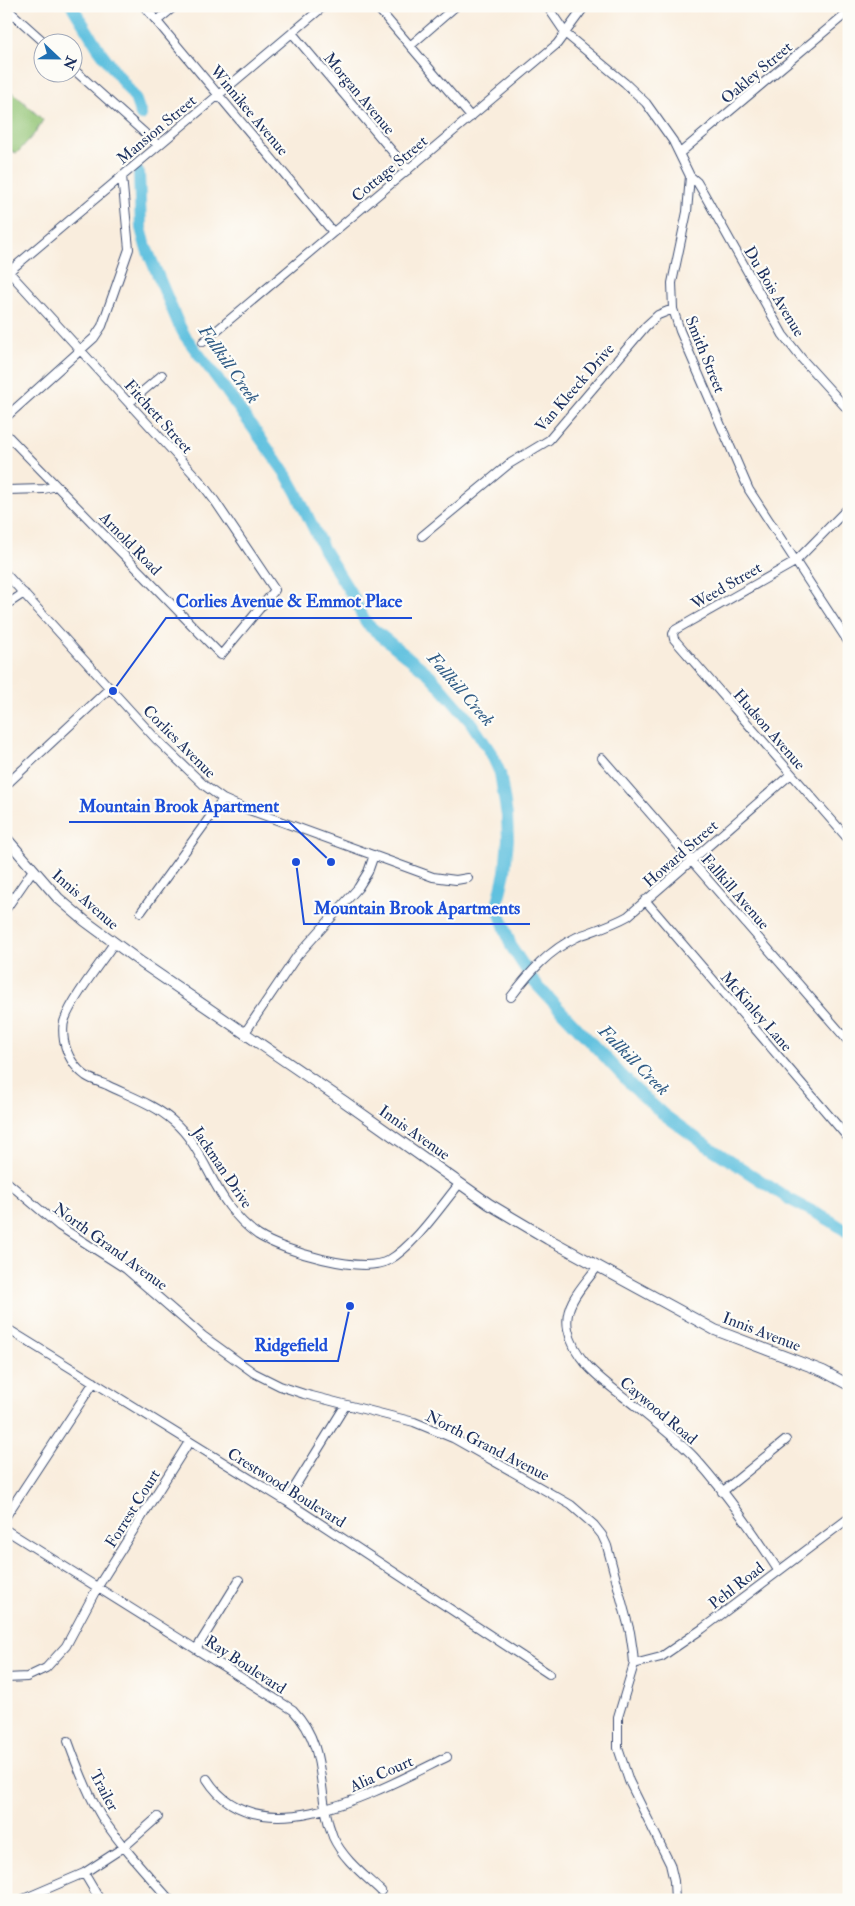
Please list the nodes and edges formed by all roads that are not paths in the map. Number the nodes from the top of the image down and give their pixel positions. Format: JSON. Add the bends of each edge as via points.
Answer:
{"nodes":[{"id":1,"x":144,"y":6,"type":"edge"},
{"id":2,"x":175,"y":6,"type":"edge"},
{"id":3,"x":324,"y":6,"type":"edge"},
{"id":4,"x":376,"y":6,"type":"edge"},
{"id":5,"x":456,"y":6,"type":"edge"},
{"id":6,"x":547,"y":6,"type":"edge"},
{"id":7,"x":585,"y":6,"type":"edge"},
{"id":8,"x":6,"y":8,"type":"edge"},
{"id":9,"x":849,"y":11,"type":"edge"},
{"id":10,"x":157,"y":22,"type":"junction"},
{"id":11,"x":33,"y":32,"type":"edge"},
{"id":12,"x":292,"y":33,"type":"junction"},
{"id":13,"x":566,"y":34,"type":"junction"},
{"id":14,"x":410,"y":46,"type":"junction"},
{"id":15,"x":82,"y":77,"type":"edge"},
{"id":16,"x":218,"y":94,"type":"junction"},
{"id":17,"x":470,"y":117,"type":"junction"},
{"id":18,"x":158,"y":145,"type":"junction"},
{"id":19,"x":680,"y":153,"type":"junction"},
{"id":20,"x":408,"y":170,"type":"junction"},
{"id":21,"x":122,"y":176,"type":"junction"},
{"id":22,"x":690,"y":176,"type":"junction"},
{"id":23,"x":334,"y":232,"type":"junction"},
{"id":24,"x":7,"y":273,"type":"edge"},
{"id":25,"x":673,"y":309,"type":"junction"},
{"id":26,"x":203,"y":342,"type":"dead end"},
{"id":27,"x":80,"y":350,"type":"junction"},
{"id":28,"x":162,"y":375,"type":"dead end"},
{"id":29,"x":129,"y":403,"type":"junction"},
{"id":30,"x":849,"y":411,"type":"edge"},
{"id":31,"x":6,"y":418,"type":"edge"},
{"id":32,"x":6,"y":434,"type":"edge"},
{"id":33,"x":56,"y":486,"type":"junction"},
{"id":34,"x":6,"y":490,"type":"edge"},
{"id":35,"x":849,"y":507,"type":"edge"},
{"id":36,"x":422,"y":536,"type":"dead end"},
{"id":37,"x":795,"y":562,"type":"junction"},
{"id":38,"x":6,"y":574,"type":"edge"},
{"id":39,"x":24,"y":593,"type":"junction"},
{"id":40,"x":6,"y":605,"type":"edge"},
{"id":41,"x":673,"y":634,"type":"joint"},
{"id":42,"x":849,"y":643,"type":"edge"},
{"id":43,"x":221,"y":655,"type":"joint"},
{"id":44,"x":110,"y":688,"type":"junction"},
{"id":45,"x":602,"y":758,"type":"dead end"},
{"id":46,"x":791,"y":774,"type":"junction"},
{"id":47,"x":6,"y":785,"type":"edge"},
{"id":48,"x":223,"y":798,"type":"junction"},
{"id":49,"x":6,"y":838,"type":"edge"},
{"id":50,"x":849,"y":840,"type":"edge"},
{"id":51,"x":374,"y":855,"type":"junction"},
{"id":52,"x":692,"y":862,"type":"junction"},
{"id":53,"x":33,"y":870,"type":"junction"},
{"id":54,"x":468,"y":878,"type":"dead end"},
{"id":55,"x":645,"y":900,"type":"junction"},
{"id":56,"x":6,"y":909,"type":"edge"},
{"id":57,"x":141,"y":912,"type":"dead end"},
{"id":58,"x":114,"y":943,"type":"junction"},
{"id":59,"x":511,"y":998,"type":"dead end"},
{"id":60,"x":244,"y":1034,"type":"junction"},
{"id":61,"x":849,"y":1042,"type":"edge"},
{"id":62,"x":849,"y":1139,"type":"edge"},
{"id":63,"x":6,"y":1181,"type":"edge"},
{"id":64,"x":460,"y":1183,"type":"junction"},
{"id":65,"x":598,"y":1266,"type":"junction"},
{"id":66,"x":6,"y":1328,"type":"edge"},
{"id":67,"x":94,"y":1382,"type":"junction"},
{"id":68,"x":849,"y":1385,"type":"edge"},
{"id":69,"x":345,"y":1406,"type":"junction"},
{"id":70,"x":786,"y":1440,"type":"dead end"},
{"id":71,"x":189,"y":1442,"type":"junction"},
{"id":72,"x":722,"y":1492,"type":"junction"},
{"id":73,"x":286,"y":1501,"type":"junction"},
{"id":74,"x":6,"y":1516,"type":"edge"},
{"id":75,"x":849,"y":1518,"type":"edge"},
{"id":76,"x":6,"y":1530,"type":"edge"},
{"id":77,"x":778,"y":1570,"type":"junction"},
{"id":78,"x":239,"y":1580,"type":"dead end"},
{"id":79,"x":97,"y":1588,"type":"junction"},
{"id":80,"x":197,"y":1648,"type":"junction"},
{"id":81,"x":634,"y":1664,"type":"junction"},
{"id":82,"x":549,"y":1674,"type":"dead end"},
{"id":83,"x":6,"y":1678,"type":"edge"},
{"id":84,"x":68,"y":1742,"type":"dead end"},
{"id":85,"x":447,"y":1757,"type":"dead end"},
{"id":86,"x":207,"y":1778,"type":"dead end"},
{"id":87,"x":326,"y":1809,"type":"junction"},
{"id":88,"x":158,"y":1817,"type":"dead end"},
{"id":89,"x":124,"y":1847,"type":"junction"},
{"id":90,"x":84,"y":1873,"type":"junction"},
{"id":91,"x":381,"y":1891,"type":"dead end"},
{"id":92,"x":21,"y":1900,"type":"edge"},
{"id":93,"x":100,"y":1900,"type":"edge"},
{"id":94,"x":170,"y":1900,"type":"edge"},
{"id":95,"x":675,"y":1900,"type":"edge"}],
"edges":[{"from":1,"to":10,"type":"street","name":"Winnikee Avenue"},
{"from":2,"to":10,"type":"street"},
{"from":3,"to":12,"type":"street","name":"Mansion Street"},
{"from":4,"to":14,"type":"street"},
{"from":5,"to":14,"type":"street"},
{"from":6,"to":13,"type":"street","name":"Smith Street"},
{"from":7,"to":13,"type":"street","name":"Cottage Street"},
{"from":8,"to":11,"type":"street"},
{"from":9,"to":19,"type":"street","name":"Oakley Street"},
{"from":10,"to":16,"type":"street","name":"Winnikee Avenue"},
{"from":12,"to":16,"type":"street","name":"Mansion Street"},
{"from":12,"to":20,"type":"street","name":"Morgan Avenue"},
{"from":13,"to":17,"type":"street","name":"Cottage Street"},
{"from":13,"to":19,"type":"street","name":"Smith Street","via":[[640,96]]},
{"from":14,"to":17,"type":"street"},
{"from":15,"to":18,"type":"street"},
{"from":16,"to":18,"type":"street","name":"Mansion Street"},
{"from":16,"to":23,"type":"street","name":"Winnikee Avenue"},
{"from":17,"to":20,"type":"street","name":"Cottage Street"},
{"from":18,"to":21,"type":"street","name":"Mansion Street"},
{"from":19,"to":22,"type":"street","name":"Smith Street"},
{"from":20,"to":23,"type":"street","name":"Cottage Street"},
{"from":21,"to":24,"type":"street","name":"Mansion Street"},
{"from":21,"to":27,"type":"street","via":[[130,242],[128,255],[102,326]]},
{"from":22,"to":25,"type":"street","name":"Smith Street","via":[[687,212],[672,283]]},
{"from":22,"to":30,"type":"street","name":"Du Bois Avenue","via":[[703,192],[783,335]]},
{"from":23,"to":26,"type":"street","name":"Cottage Street"},
{"from":24,"to":27,"type":"street","name":"Fitchett Street"},
{"from":25,"to":36,"type":"street","name":"Van Kleeck Drive","via":[[658,315],[646,326],[549,440],[509,464]]},
{"from":25,"to":37,"type":"street","name":"Smith Street","via":[[740,471],[760,509]]},
{"from":27,"to":29,"type":"street","name":"Fitchett Street"},
{"from":27,"to":31,"type":"street"},
{"from":28,"to":29,"type":"street"},
{"from":29,"to":43,"type":"street","name":"Fitchett Street","via":[[207,490],[274,590]]},
{"from":32,"to":33,"type":"street","name":"Arnold Road"},
{"from":33,"to":34,"type":"street"},
{"from":33,"to":43,"type":"street","name":"Arnold Road"},
{"from":35,"to":37,"type":"street","name":"Weed Street"},
{"from":37,"to":41,"type":"street","name":"Weed Street"},
{"from":37,"to":42,"type":"street","name":"Smith Street"},
{"from":38,"to":39,"type":"street","name":"Corlies Avenue"},
{"from":39,"to":40,"type":"street"},
{"from":39,"to":44,"type":"street","name":"Corlies Avenue"},
{"from":41,"to":46,"type":"street","name":"Hudson Avenue"},
{"from":44,"to":47,"type":"street"},
{"from":44,"to":48,"type":"street","name":"Corlies Avenue","via":[[163,746],[205,786]]},
{"from":45,"to":52,"type":"street","name":"Fallkill Avenue"},
{"from":46,"to":50,"type":"street","name":"Hudson Avenue"},
{"from":46,"to":52,"type":"street","name":"Howard Street"},
{"from":48,"to":51,"type":"street","name":"Corlies Avenue"},
{"from":48,"to":57,"type":"street"},
{"from":49,"to":53,"type":"main road","name":"Innis Avenue"},
{"from":51,"to":54,"type":"street","name":"Corlies Avenue","via":[[445,880]]},
{"from":51,"to":60,"type":"street","via":[[358,888],[297,956]]},
{"from":52,"to":55,"type":"street","name":"Howard Street"},
{"from":52,"to":61,"type":"street","name":"Fallkill Avenue"},
{"from":53,"to":56,"type":"street"},
{"from":53,"to":58,"type":"main road","name":"Innis Avenue","via":[[58,898]]},
{"from":55,"to":59,"type":"street","name":"Howard Street","via":[[614,924],[557,948],[525,978]]},
{"from":55,"to":62,"type":"street","name":"McKinley Lane"},
{"from":58,"to":60,"type":"main road","name":"Innis Avenue"},
{"from":58,"to":64,"type":"street","name":"Jackman Drive","via":[[65,1018],[66,1050],[72,1062],[87,1076],[148,1104],[173,1121],[195,1146],[228,1206],[260,1236],[310,1256],[349,1264],[376,1265],[386,1262],[409,1244]]},
{"from":60,"to":64,"type":"main road","name":"Innis Avenue"},
{"from":63,"to":69,"type":"street","name":"North Grand Avenue","via":[[59,1226],[126,1269],[234,1360],[280,1386]]},
{"from":64,"to":65,"type":"main road","name":"Innis Avenue","via":[[518,1222]]},
{"from":65,"to":68,"type":"main road","name":"Innis Avenue","via":[[715,1330],[823,1371]]},
{"from":65,"to":72,"type":"street","name":"Caywood Road","via":[[569,1307],[568,1328],[574,1347],[600,1378],[695,1458]]},
{"from":66,"to":67,"type":"street","name":"Crestwood Boulevard"},
{"from":67,"to":71,"type":"street","name":"Crestwood Boulevard"},
{"from":67,"to":74,"type":"street"},
{"from":69,"to":73,"type":"street"},
{"from":69,"to":81,"type":"street","name":"North Grand Avenue","via":[[436,1430],[546,1489],[585,1516],[607,1546],[630,1632]]},
{"from":70,"to":72,"type":"street"},
{"from":71,"to":73,"type":"street","name":"Crestwood Boulevard"},
{"from":71,"to":79,"type":"street","name":"Forrest Court"},
{"from":72,"to":77,"type":"street","name":"Caywood Road"},
{"from":73,"to":82,"type":"street","name":"Crestwood Boulevard"},
{"from":75,"to":77,"type":"street","name":"Pehl Road"},
{"from":76,"to":79,"type":"street","name":"Ray Boulevard"},
{"from":77,"to":81,"type":"street","name":"Pehl Road","via":[[661,1657]]},
{"from":78,"to":80,"type":"street"},
{"from":79,"to":80,"type":"street","name":"Ray Boulevard"},
{"from":79,"to":83,"type":"street","name":"Forrest Court","via":[[66,1646],[46,1668],[28,1677]]},
{"from":80,"to":87,"type":"street","name":"Ray Boulevard","via":[[293,1710],[303,1720],[317,1753]]},
{"from":81,"to":95,"type":"street","name":"North Grand Avenue","via":[[618,1717],[618,1748],[628,1781],[670,1864]]},
{"from":84,"to":89,"type":"street","name":"Trailer","via":[[100,1814]]},
{"from":85,"to":87,"type":"street","name":"Alia Court","via":[[367,1795]]},
{"from":86,"to":87,"type":"street","name":"Alia Court","via":[[220,1796],[247,1811],[281,1815]]},
{"from":87,"to":91,"type":"street","name":"Ray Boulevard","via":[[342,1853]]},
{"from":88,"to":89,"type":"street"},
{"from":89,"to":90,"type":"street"},
{"from":89,"to":94,"type":"street","name":"Trailer"},
{"from":90,"to":92,"type":"street"},
{"from":90,"to":93,"type":"street"}]}
